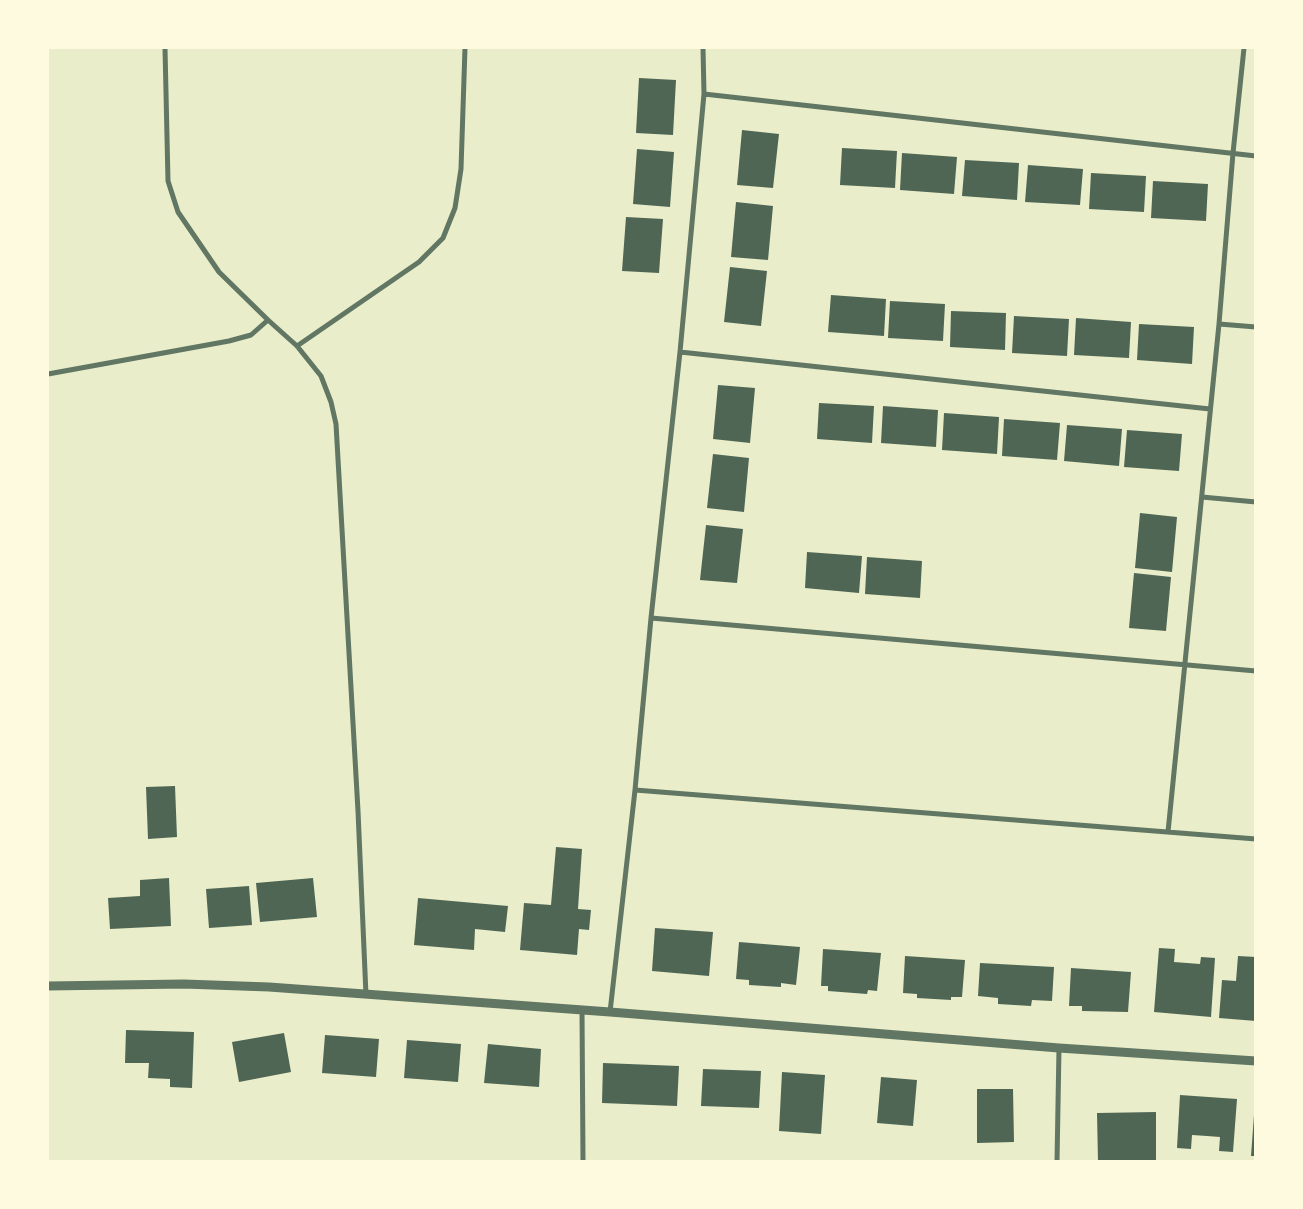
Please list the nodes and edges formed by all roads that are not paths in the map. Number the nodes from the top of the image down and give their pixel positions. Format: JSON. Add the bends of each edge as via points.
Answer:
{"nodes":[{"id":1,"x":165,"y":48,"type":"edge"},
{"id":2,"x":465,"y":48,"type":"edge"},
{"id":3,"x":703,"y":48,"type":"edge"},
{"id":4,"x":1244,"y":48,"type":"edge"},
{"id":5,"x":704,"y":94,"type":"junction"},
{"id":6,"x":1233,"y":153,"type":"junction"},
{"id":7,"x":1256,"y":156,"type":"edge"},
{"id":8,"x":268,"y":320,"type":"junction"},
{"id":9,"x":1219,"y":324,"type":"junction"},
{"id":10,"x":1256,"y":327,"type":"edge"},
{"id":11,"x":297,"y":346,"type":"junction"},
{"id":12,"x":680,"y":352,"type":"junction"},
{"id":13,"x":48,"y":374,"type":"edge"},
{"id":14,"x":1210,"y":410,"type":"junction"},
{"id":15,"x":1202,"y":497,"type":"junction"},
{"id":16,"x":1256,"y":502,"type":"edge"},
{"id":17,"x":651,"y":618,"type":"junction"},
{"id":18,"x":1185,"y":664,"type":"junction"},
{"id":19,"x":1256,"y":671,"type":"edge"},
{"id":20,"x":635,"y":790,"type":"junction"},
{"id":21,"x":1168,"y":832,"type":"junction"},
{"id":22,"x":1256,"y":839,"type":"edge"},
{"id":23,"x":48,"y":986,"type":"edge"},
{"id":24,"x":366,"y":995,"type":"junction"},
{"id":25,"x":582,"y":1010,"type":"junction"},
{"id":26,"x":610,"y":1012,"type":"junction"},
{"id":27,"x":1059,"y":1048,"type":"junction"},
{"id":28,"x":1256,"y":1061,"type":"edge"},
{"id":29,"x":583,"y":1162,"type":"edge"},
{"id":30,"x":1057,"y":1162,"type":"edge"}],
"edges":[{"from":1,"to":8,"type":"street","via":[[168,181],[178,212],[219,272]]},
{"from":2,"to":11,"type":"street","via":[[461,169],[455,208],[443,238],[419,262]]},
{"from":3,"to":5,"type":"street"},
{"from":4,"to":6,"type":"street"},
{"from":5,"to":6,"type":"street"},
{"from":5,"to":12,"type":"street"},
{"from":6,"to":7,"type":"street"},
{"from":6,"to":9,"type":"street"},
{"from":8,"to":11,"type":"street"},
{"from":8,"to":13,"type":"street","via":[[250,335],[229,341]]},
{"from":9,"to":10,"type":"street"},
{"from":9,"to":14,"type":"street"},
{"from":11,"to":24,"type":"street","via":[[321,376],[336,424]]},
{"from":12,"to":14,"type":"street"},
{"from":12,"to":17,"type":"street"},
{"from":14,"to":15,"type":"street"},
{"from":15,"to":16,"type":"street"},
{"from":15,"to":18,"type":"street"},
{"from":17,"to":18,"type":"street"},
{"from":17,"to":20,"type":"street"},
{"from":18,"to":19,"type":"street"},
{"from":18,"to":21,"type":"street"},
{"from":20,"to":21,"type":"street"},
{"from":20,"to":26,"type":"street"},
{"from":21,"to":22,"type":"street"},
{"from":23,"to":24,"type":"street","via":[[184,984]]},
{"from":24,"to":25,"type":"street"},
{"from":25,"to":26,"type":"street"},
{"from":25,"to":29,"type":"street"},
{"from":26,"to":27,"type":"street"},
{"from":27,"to":28,"type":"street"},
{"from":27,"to":30,"type":"street"}]}
